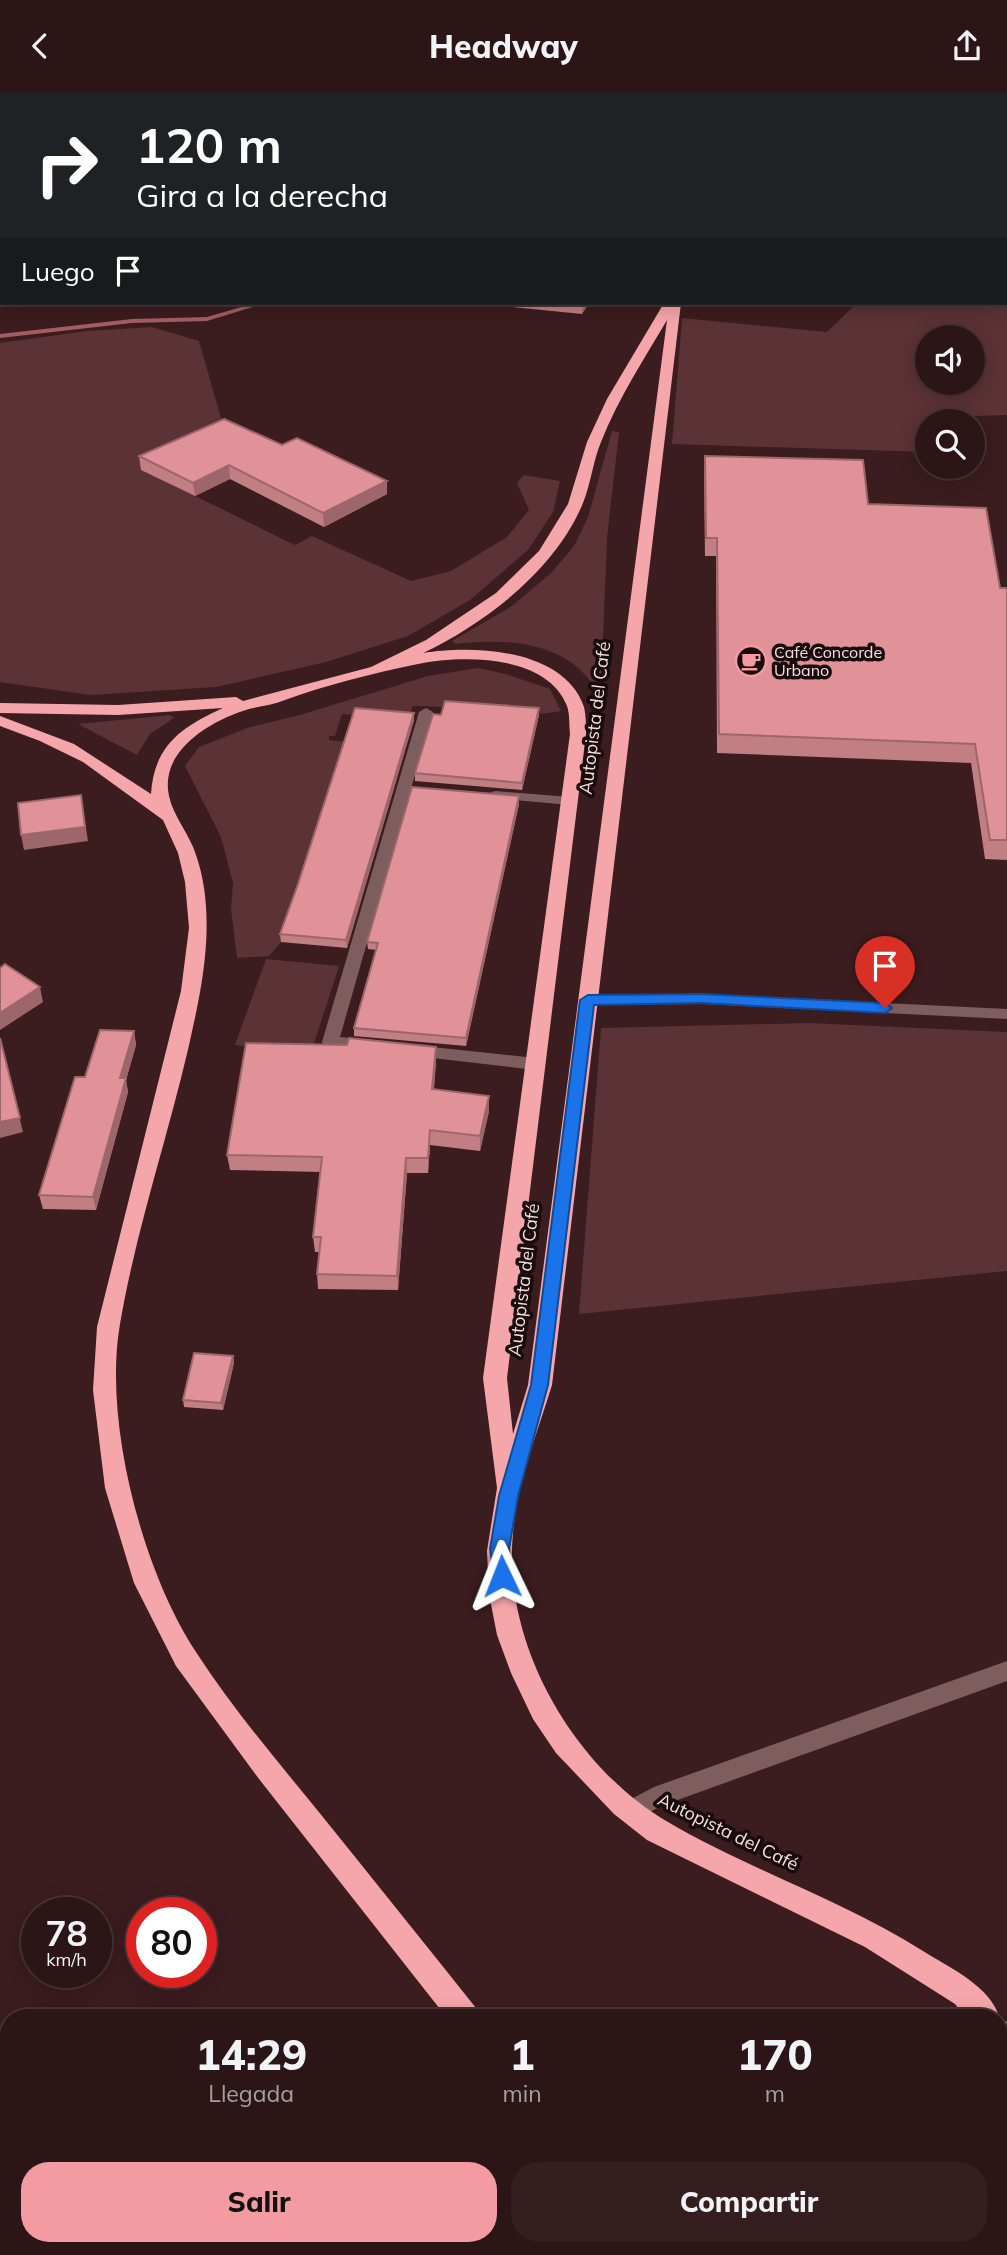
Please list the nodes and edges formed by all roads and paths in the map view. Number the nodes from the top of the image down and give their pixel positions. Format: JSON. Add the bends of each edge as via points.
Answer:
{"nodes":[{"id":1,"x":671,"y":305,"type":"edge"},
{"id":2,"x":672,"y":305,"type":"edge"},
{"id":3,"x":377,"y":670,"type":"junction"},
{"id":4,"x":279,"y":697,"type":"junction"},
{"id":5,"x":0,"y":708,"type":"edge"},
{"id":6,"x":426,"y":712,"type":"dead end"},
{"id":7,"x":0,"y":721,"type":"edge"},
{"id":8,"x":481,"y":793,"type":"edge"},
{"id":9,"x":570,"y":801,"type":"junction"},
{"id":10,"x":174,"y":822,"type":"junction"},
{"id":11,"x":588,"y":1000,"type":"junction"},
{"id":12,"x":1007,"y":1014,"type":"edge"},
{"id":13,"x":535,"y":1064,"type":"junction"},
{"id":14,"x":508,"y":1496,"type":"junction"},
{"id":15,"x":1007,"y":1671,"type":"edge"},
{"id":16,"x":630,"y":1812,"type":"junction"},
{"id":17,"x":459,"y":2009,"type":"edge"},
{"id":18,"x":978,"y":2009,"type":"edge"}],
"edges":[{"from":1,"to":3,"type":"highway","name":"Autopista del Café","via":[[614,399],[594,442],[575,504],[545,554],[501,596],[432,643]]},
{"from":2,"to":11,"type":"highway","name":"Autopista del Café"},
{"from":3,"to":4,"type":"highway","name":"Autopista del Café"},
{"from":3,"to":9,"type":"highway","via":[[419,657],[476,654],[512,660],[545,674],[575,705],[579,734]]},
{"from":4,"to":5,"type":"highway","name":"Autopista del Café","via":[[164,709]]},
{"from":4,"to":10,"type":"highway","via":[[203,723],[176,744],[162,770],[160,796]]},
{"from":6,"to":13,"type":"street","via":[[411,787],[330,1042]]},
{"from":7,"to":10,"type":"highway","via":[[94,761],[127,781]]},
{"from":8,"to":9,"type":"street"},
{"from":9,"to":13,"type":"highway"},
{"from":10,"to":17,"type":"highway","via":[[194,882],[198,928],[191,991],[108,1327],[105,1390],[117,1488],[147,1583],[185,1658]]},
{"from":11,"to":12,"type":"street","via":[[702,999]]},
{"from":11,"to":14,"type":"highway","name":"Autopista del Café","via":[[540,1385]]},
{"from":13,"to":14,"type":"highway","via":[[495,1378]]},
{"from":14,"to":16,"type":"highway","name":"Autopista del Café","via":[[499,1549],[507,1629],[548,1723],[582,1767]]},
{"from":15,"to":16,"type":"street","via":[[654,1798]]},
{"from":16,"to":18,"type":"highway","name":"Autopista del Café","via":[[657,1832],[875,1937],[965,1994]]}]}
